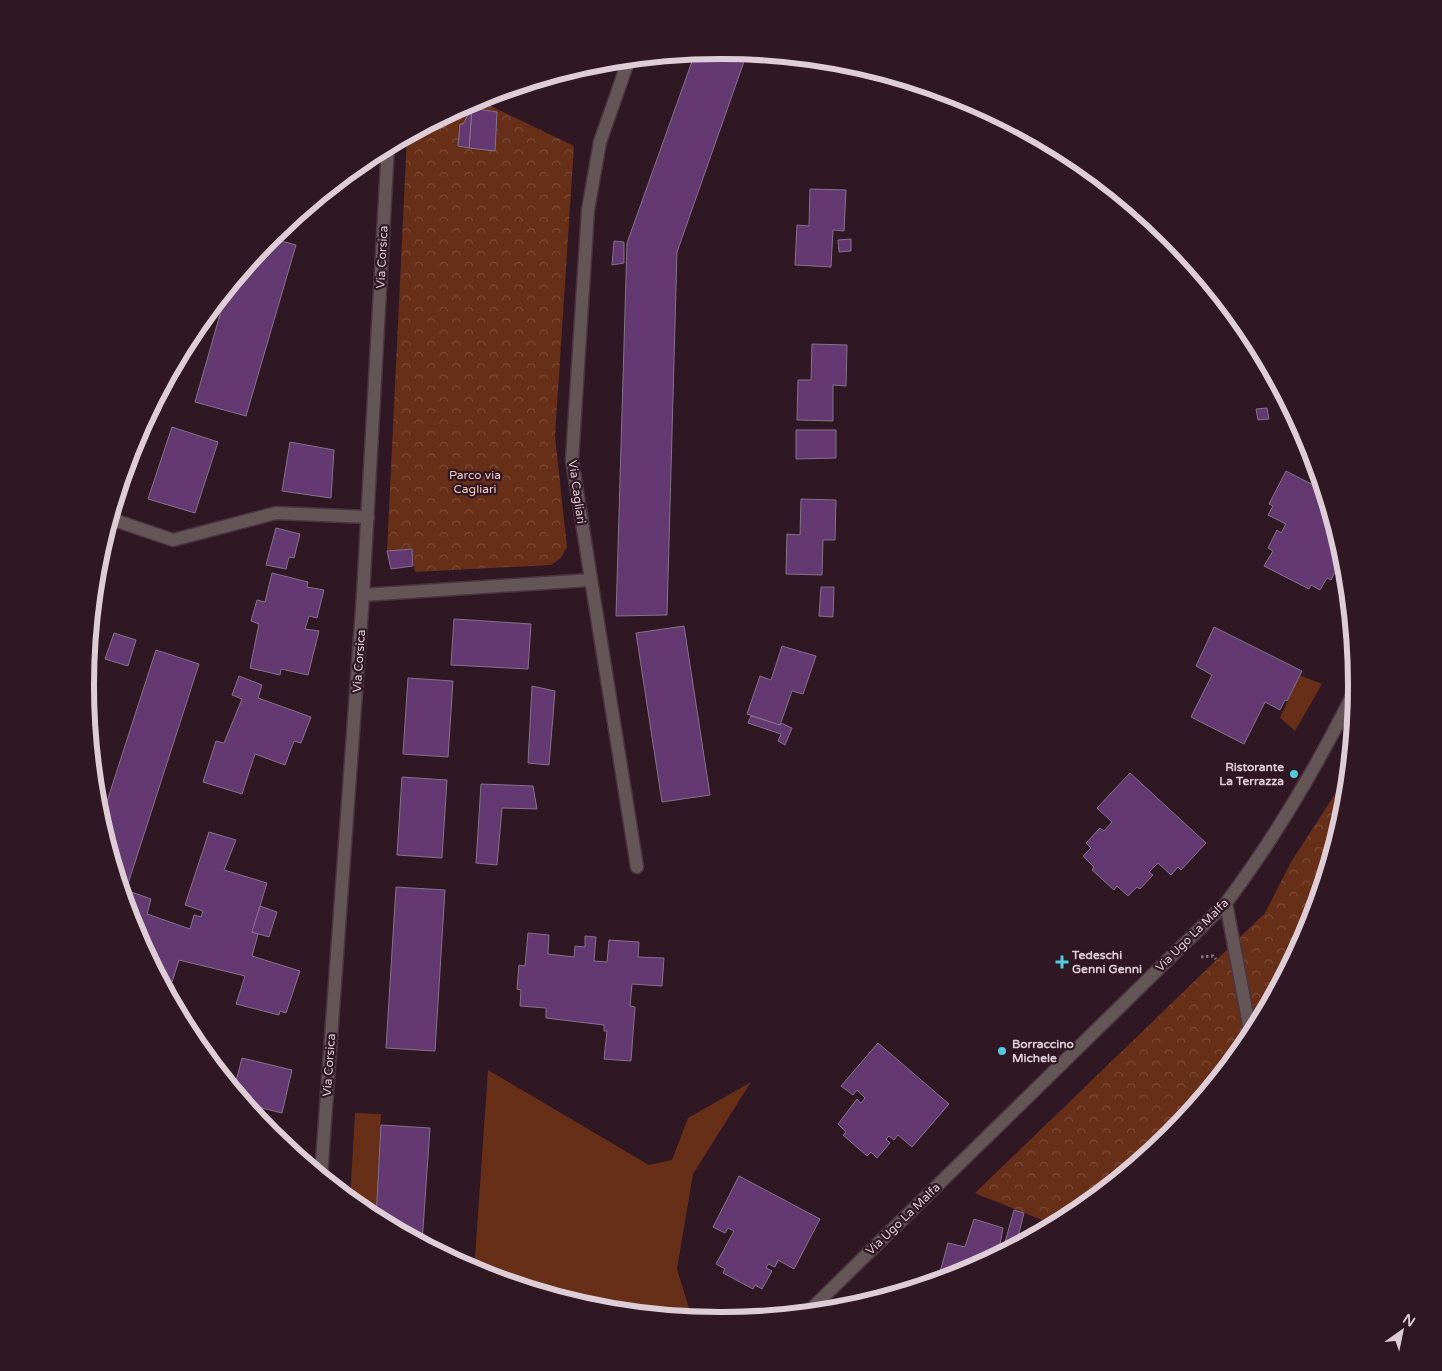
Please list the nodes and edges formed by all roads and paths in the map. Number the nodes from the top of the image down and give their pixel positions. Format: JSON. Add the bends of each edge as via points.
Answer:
{"nodes":[{"id":1,"x":626,"y":66,"type":"edge"},
{"id":2,"x":387,"y":155,"type":"edge"},
{"id":3,"x":368,"y":517,"type":"junction"},
{"id":4,"x":117,"y":520,"type":"edge"},
{"id":5,"x":590,"y":580,"type":"junction"},
{"id":6,"x":363,"y":595,"type":"junction"},
{"id":7,"x":1347,"y":705,"type":"edge"},
{"id":8,"x":637,"y":867,"type":"dead end"},
{"id":9,"x":1226,"y":903,"type":"junction"},
{"id":10,"x":1195,"y":959,"type":"dead end"},
{"id":11,"x":1221,"y":963,"type":"dead end"},
{"id":12,"x":1249,"y":1023,"type":"edge"},
{"id":13,"x":322,"y":1168,"type":"edge"},
{"id":14,"x":814,"y":1305,"type":"edge"}],
"edges":[{"from":1,"to":5,"type":"street","name":"Via Cagliari","via":[[600,142],[588,210],[572,460]]},
{"from":2,"to":3,"type":"street","name":"Via Corsica"},
{"from":3,"to":4,"type":"street","via":[[276,514],[173,540]]},
{"from":3,"to":6,"type":"street","name":"Via Corsica"},
{"from":5,"to":6,"type":"street"},
{"from":5,"to":8,"type":"street","name":"Via Cagliari"},
{"from":6,"to":13,"type":"street","name":"Via Corsica"},
{"from":7,"to":9,"type":"street","name":"Via Ugo La Malfa","via":[[1308,780],[1256,863]]},
{"from":9,"to":12,"type":"street"},
{"from":9,"to":14,"type":"street","name":"Via Ugo La Malfa"},
{"from":10,"to":11,"type":"path","via":[[1214,956]]}]}
